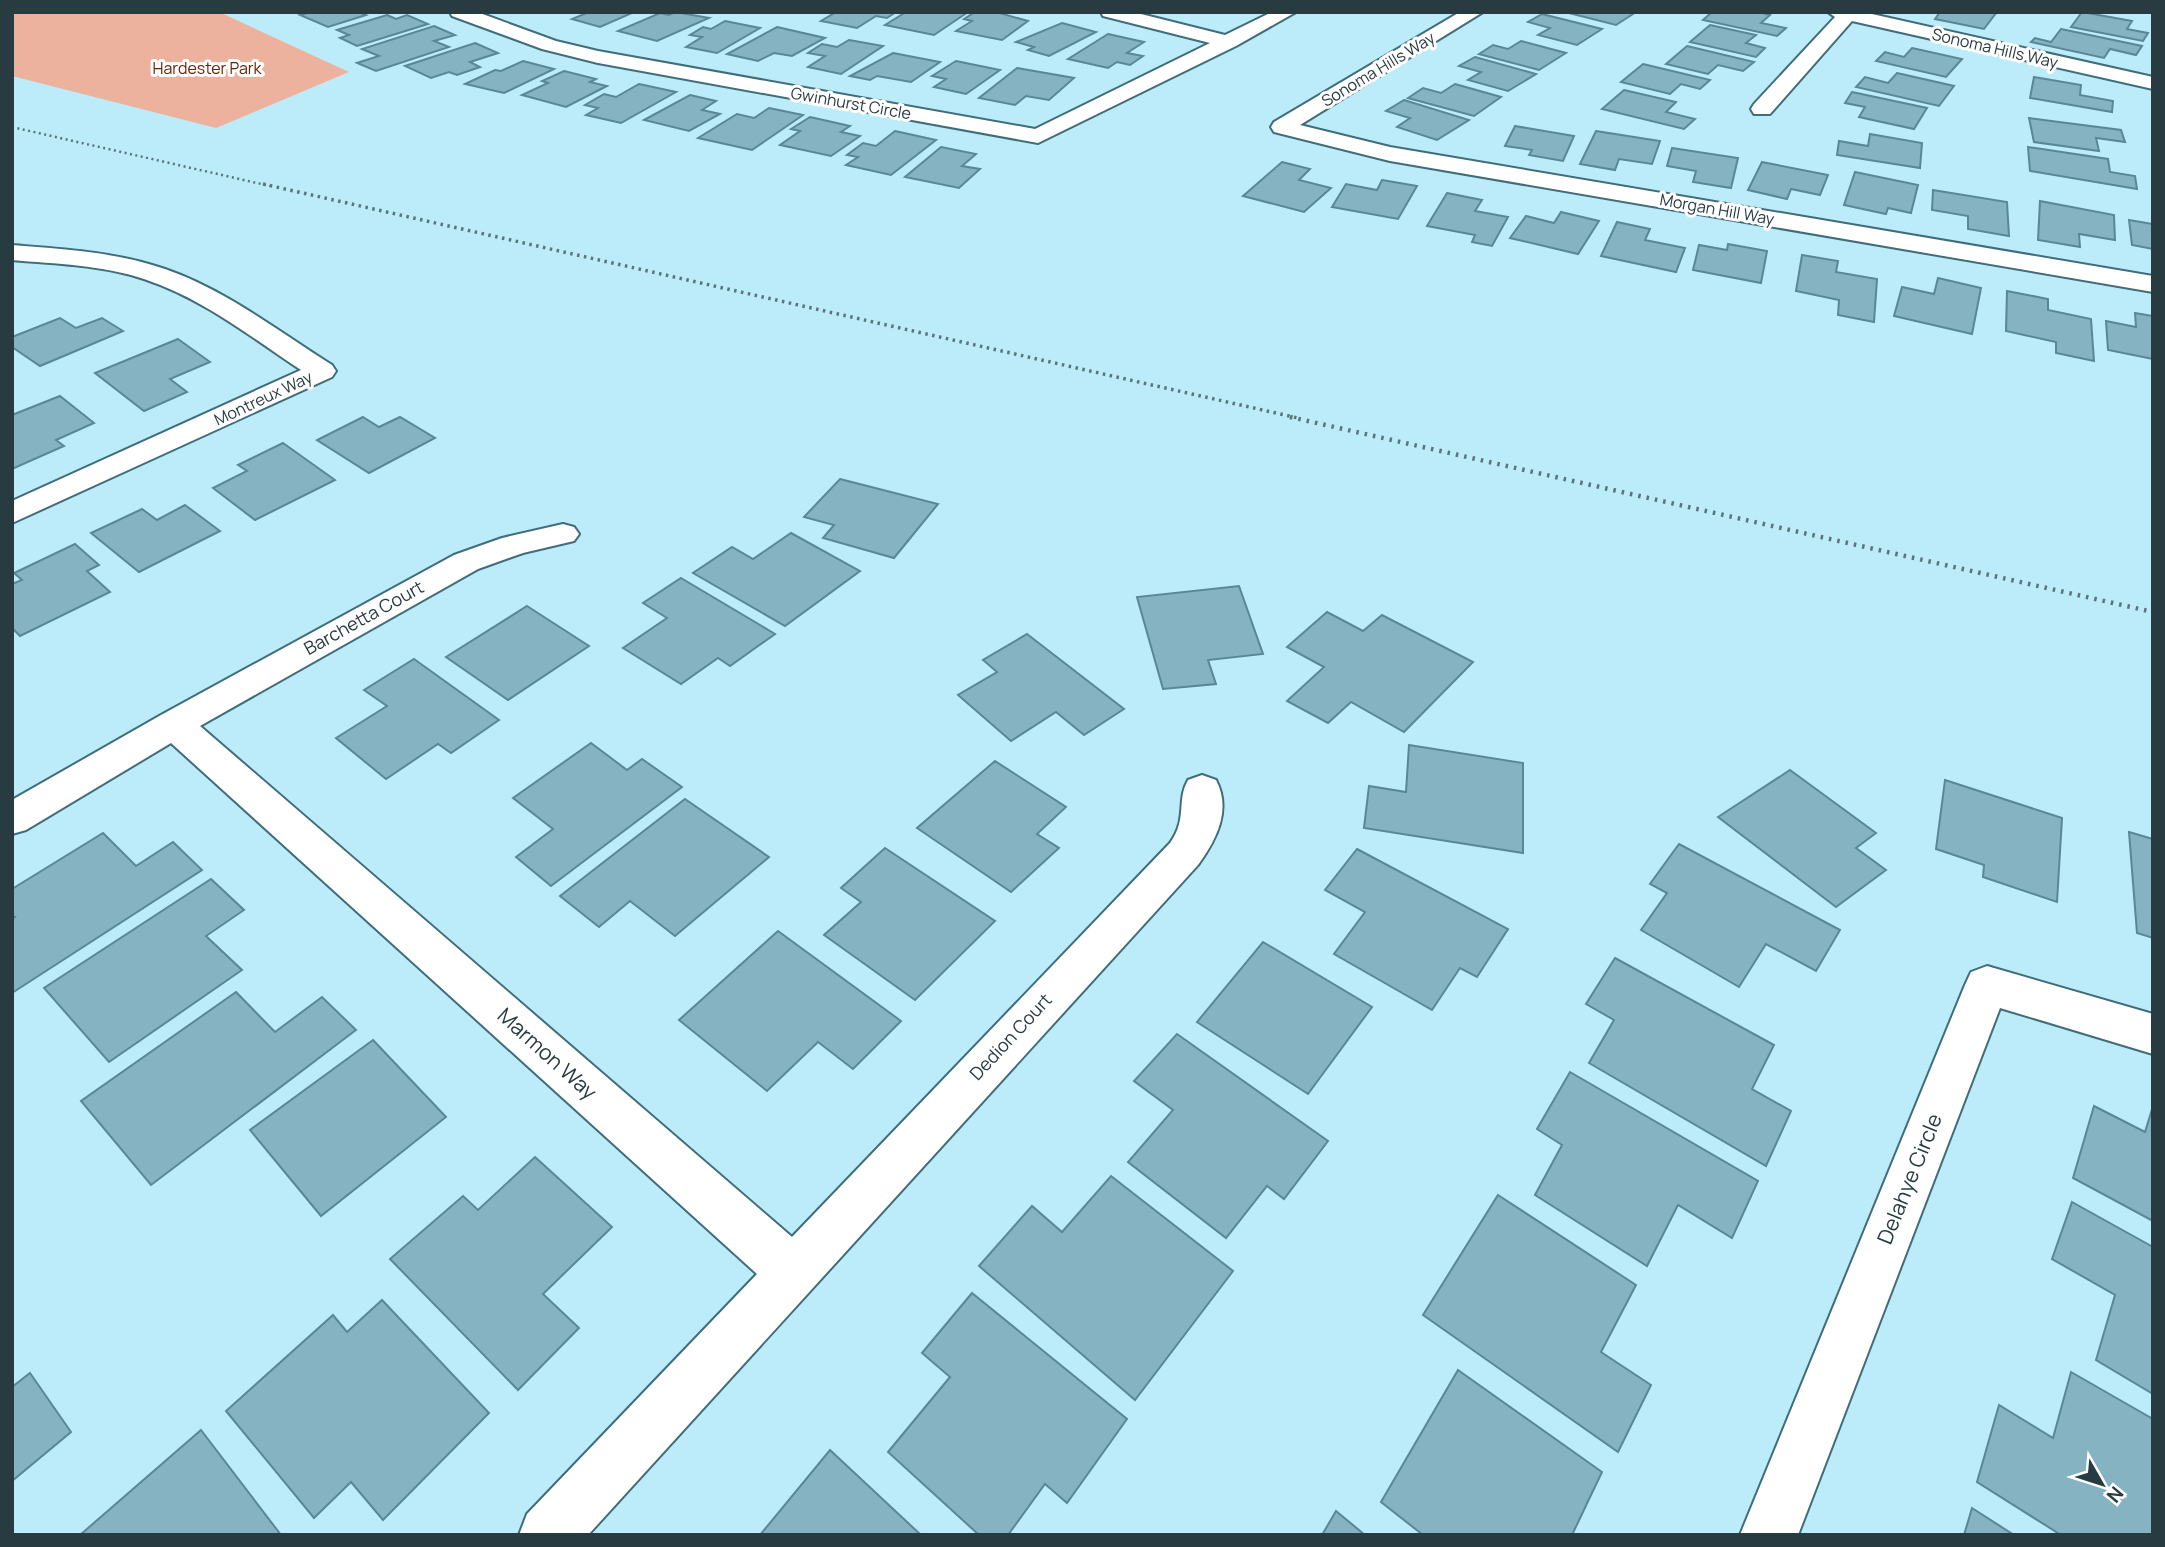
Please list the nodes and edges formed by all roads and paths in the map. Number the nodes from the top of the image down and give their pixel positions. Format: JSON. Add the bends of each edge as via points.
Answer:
{"nodes":[{"id":1,"x":459,"y":12,"type":"edge"},
{"id":2,"x":1110,"y":12,"type":"edge"},
{"id":3,"x":1287,"y":12,"type":"edge"},
{"id":4,"x":1474,"y":12,"type":"edge"},
{"id":5,"x":1845,"y":13,"type":"edge"},
{"id":6,"x":1229,"y":42,"type":"junction"},
{"id":7,"x":2153,"y":83,"type":"edge"},
{"id":8,"x":1762,"y":109,"type":"dead end"},
{"id":9,"x":1282,"y":127,"type":"joint"},
{"id":10,"x":12,"y":252,"type":"edge"},
{"id":11,"x":2153,"y":284,"type":"edge"},
{"id":12,"x":12,"y":513,"type":"edge"},
{"id":13,"x":563,"y":534,"type":"dead end"},
{"id":14,"x":174,"y":724,"type":"junction"},
{"id":15,"x":1202,"y":790,"type":"dead end"},
{"id":16,"x":12,"y":819,"type":"edge"},
{"id":17,"x":2153,"y":1034,"type":"edge"},
{"id":18,"x":792,"y":1271,"type":"junction"},
{"id":19,"x":548,"y":1535,"type":"edge"},
{"id":20,"x":1769,"y":1535,"type":"edge"}],
"edges":[{"from":1,"to":6,"type":"street","name":"Gwinhurst Circle","via":[[598,57],[1038,136]]},
{"from":2,"to":6,"type":"street"},
{"from":3,"to":6,"type":"street","name":"Gwinhurst Circle"},
{"from":4,"to":9,"type":"street","name":"Sonoma Hills Way"},
{"from":5,"to":7,"type":"street","name":"Sonoma Hills Way"},
{"from":5,"to":8,"type":"street"},
{"from":9,"to":11,"type":"street","name":"Morgan Hill Way","via":[[1390,154]]},
{"from":10,"to":12,"type":"street","name":"Montreux Way","via":[[91,260],[154,274],[205,297],[322,371]]},
{"from":13,"to":14,"type":"street","name":"Barchetta Court","via":[[466,562]]},
{"from":14,"to":16,"type":"street"},
{"from":14,"to":18,"type":"street","name":"Marmon Way"},
{"from":15,"to":18,"type":"street","name":"Dedion Court","via":[[1205,808],[1198,835],[1184,854]]},
{"from":17,"to":20,"type":"street","name":"Delahye Circle","via":[[1987,985]]},
{"from":18,"to":19,"type":"street"}]}
